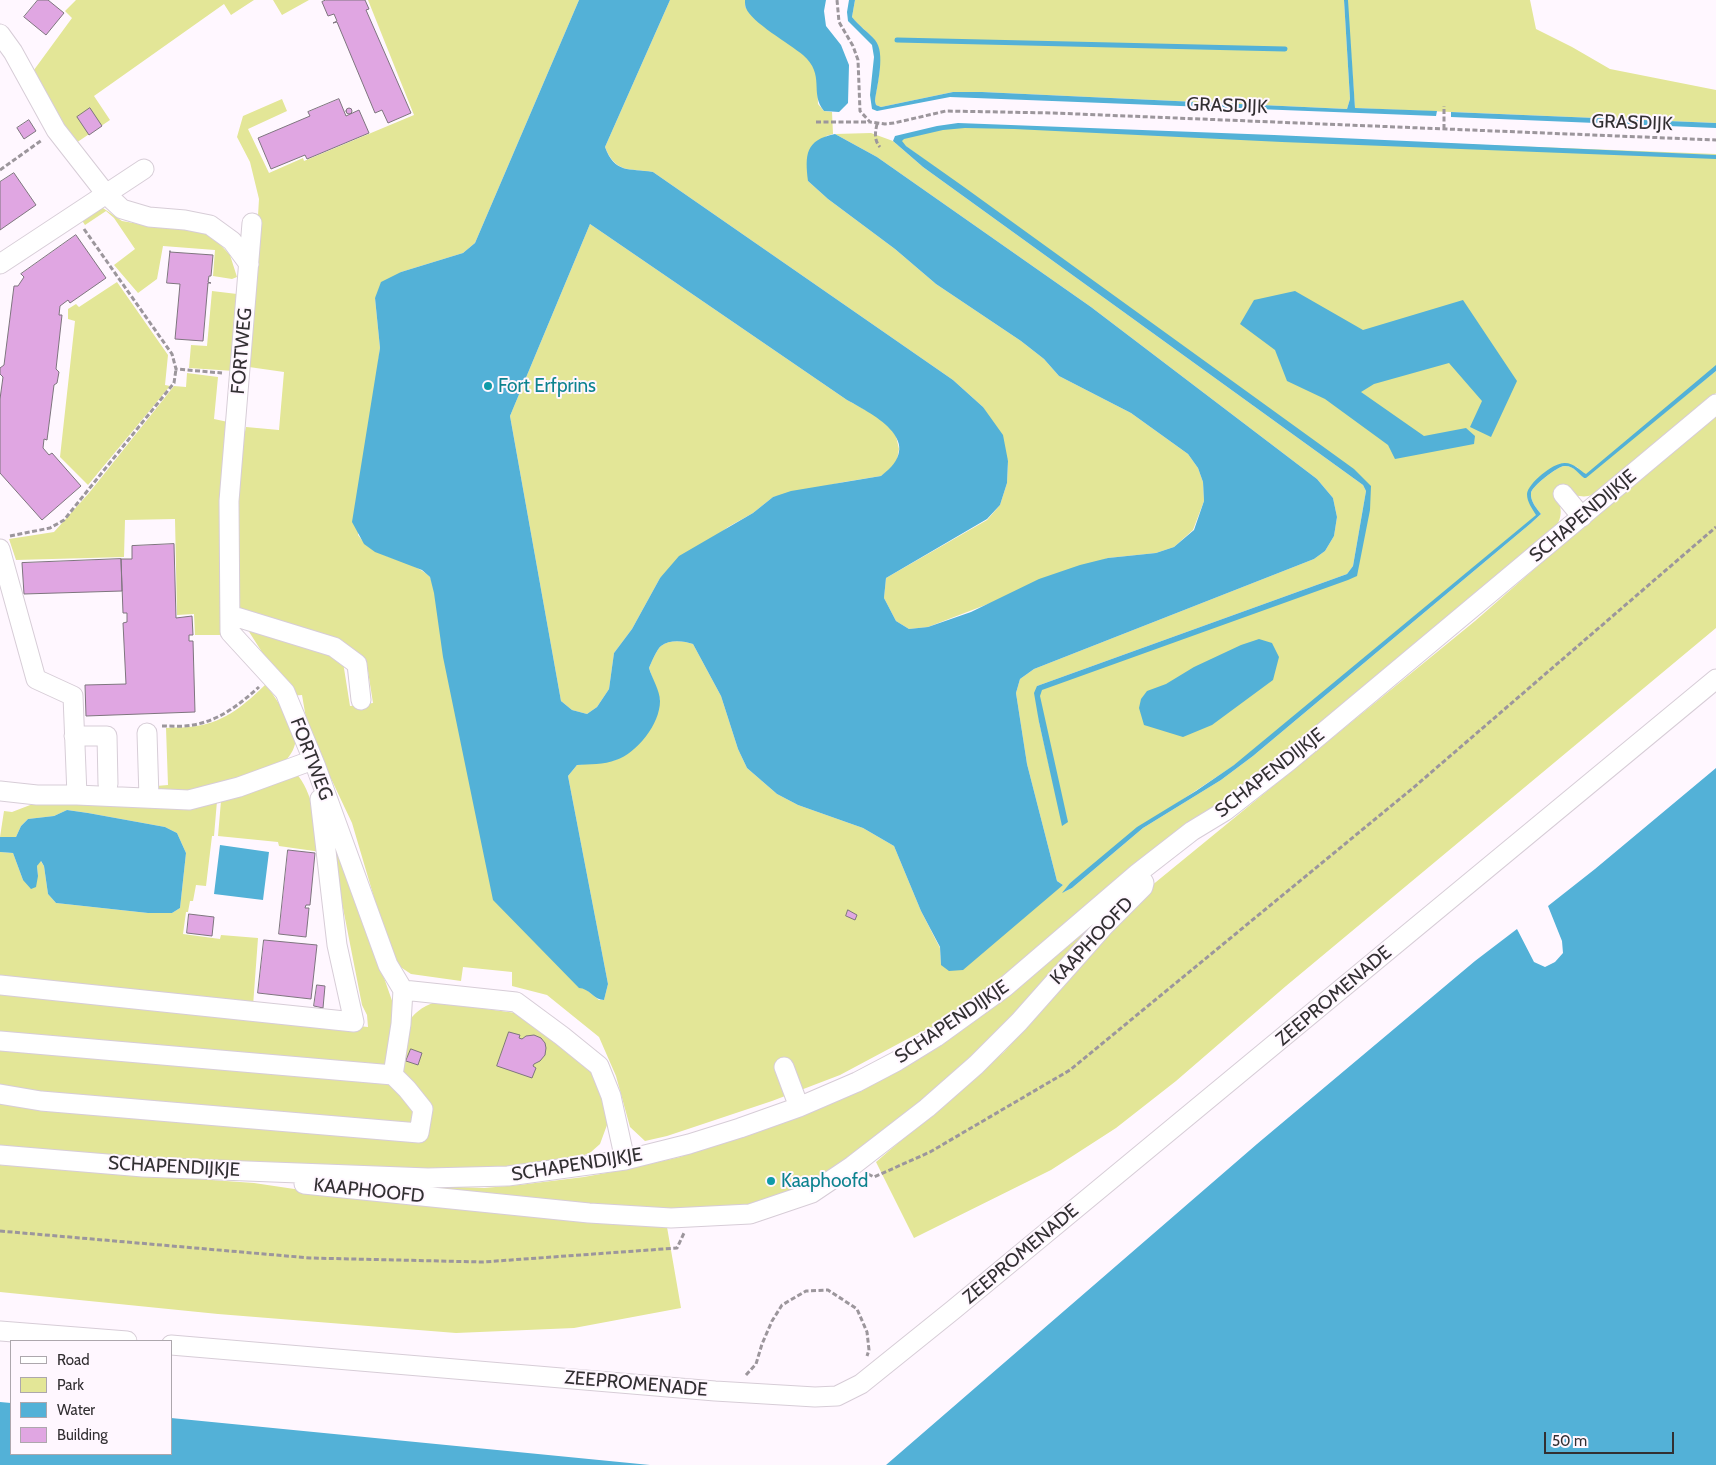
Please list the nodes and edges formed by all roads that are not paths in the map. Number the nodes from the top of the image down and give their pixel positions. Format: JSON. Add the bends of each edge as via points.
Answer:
{"nodes":[{"id":1,"x":0,"y":34,"type":"edge"},
{"id":2,"x":144,"y":169,"type":"dead end"},
{"id":3,"x":106,"y":194,"type":"junction"},
{"id":4,"x":252,"y":222,"type":"dead end"},
{"id":5,"x":0,"y":264,"type":"edge"},
{"id":6,"x":249,"y":264,"type":"junction"},
{"id":7,"x":1716,"y":404,"type":"edge"},
{"id":8,"x":1563,"y":494,"type":"dead end"},
{"id":9,"x":1582,"y":517,"type":"junction"},
{"id":10,"x":4,"y":543,"type":"edge"},
{"id":11,"x":230,"y":615,"type":"junction"},
{"id":12,"x":1716,"y":679,"type":"edge"},
{"id":13,"x":361,"y":700,"type":"dead end"},
{"id":14,"x":147,"y":733,"type":"road end"},
{"id":15,"x":74,"y":736,"type":"junction"},
{"id":16,"x":313,"y":760,"type":"junction"},
{"id":17,"x":320,"y":778,"type":"junction"},
{"id":18,"x":108,"y":784,"type":"dead end"},
{"id":19,"x":0,"y":791,"type":"edge"},
{"id":20,"x":77,"y":795,"type":"junction"},
{"id":21,"x":149,"y":798,"type":"junction"},
{"id":22,"x":1138,"y":873,"type":"junction"},
{"id":23,"x":0,"y":985,"type":"edge"},
{"id":24,"x":403,"y":990,"type":"junction"},
{"id":25,"x":0,"y":1041,"type":"edge"},
{"id":26,"x":784,"y":1067,"type":"dead end"},
{"id":27,"x":393,"y":1075,"type":"junction"},
{"id":28,"x":0,"y":1094,"type":"edge"},
{"id":29,"x":800,"y":1107,"type":"junction"},
{"id":30,"x":0,"y":1156,"type":"edge"},
{"id":31,"x":625,"y":1160,"type":"junction"},
{"id":32,"x":206,"y":1169,"type":"junction"},
{"id":33,"x":0,"y":1331,"type":"edge"},
{"id":34,"x":114,"y":1340,"type":"edge"},
{"id":35,"x":172,"y":1345,"type":"edge"}],
"edges":[{"from":1,"to":3,"type":"street","via":[[56,130]]},
{"from":2,"to":3,"type":"street"},
{"from":3,"to":5,"type":"street"},
{"from":3,"to":6,"type":"street","via":[[122,208],[149,217],[210,226],[232,242]]},
{"from":4,"to":6,"type":"street","name":"FORTWEG"},
{"from":6,"to":11,"type":"street","name":"FORTWEG","via":[[230,501]]},
{"from":7,"to":9,"type":"street","name":"SCHAPENDIJKJE"},
{"from":8,"to":9,"type":"street"},
{"from":9,"to":22,"type":"street","name":"SCHAPENDIJKJE","via":[[1289,761]]},
{"from":10,"to":15,"type":"street","via":[[36,679],[73,696]]},
{"from":11,"to":13,"type":"street","via":[[334,647],[357,664]]},
{"from":11,"to":16,"type":"street","name":"FORTWEG","via":[[230,632],[285,692]]},
{"from":12,"to":35,"type":"street","name":"ZEEPROMENADE","via":[[960,1304],[860,1384],[837,1396],[725,1391]]},
{"from":14,"to":21,"type":"street"},
{"from":15,"to":18,"type":"street","via":[[107,736]]},
{"from":15,"to":20,"type":"street"},
{"from":16,"to":17,"type":"street","name":"FORTWEG"},
{"from":16,"to":21,"type":"street","via":[[213,795],[189,800]]},
{"from":17,"to":23,"type":"street","via":[[320,807],[337,945],[354,1022]]},
{"from":17,"to":24,"type":"street","name":"FORTWEG","via":[[388,966]]},
{"from":19,"to":20,"type":"street"},
{"from":20,"to":21,"type":"street"},
{"from":22,"to":29,"type":"street","name":"SCHAPENDIJKJE","via":[[1005,987],[936,1037],[865,1078]]},
{"from":22,"to":32,"type":"street","name":"KAAPHOOFD","via":[[1143,887],[976,1066],[927,1108],[812,1193],[750,1214],[671,1218],[589,1213],[220,1175]]},
{"from":24,"to":27,"type":"street"},
{"from":24,"to":31,"type":"street","via":[[516,1002],[562,1036],[599,1066],[611,1096]]},
{"from":25,"to":27,"type":"street"},
{"from":26,"to":29,"type":"street"},
{"from":27,"to":28,"type":"street","via":[[422,1109],[419,1133],[41,1101]]},
{"from":29,"to":31,"type":"street","name":"SCHAPENDIJKJE","via":[[723,1133]]},
{"from":30,"to":32,"type":"street","name":"SCHAPENDIJKJE"},
{"from":31,"to":32,"type":"street","name":"SCHAPENDIJKJE","via":[[499,1177],[428,1178]]},
{"from":33,"to":34,"type":"street"}]}
